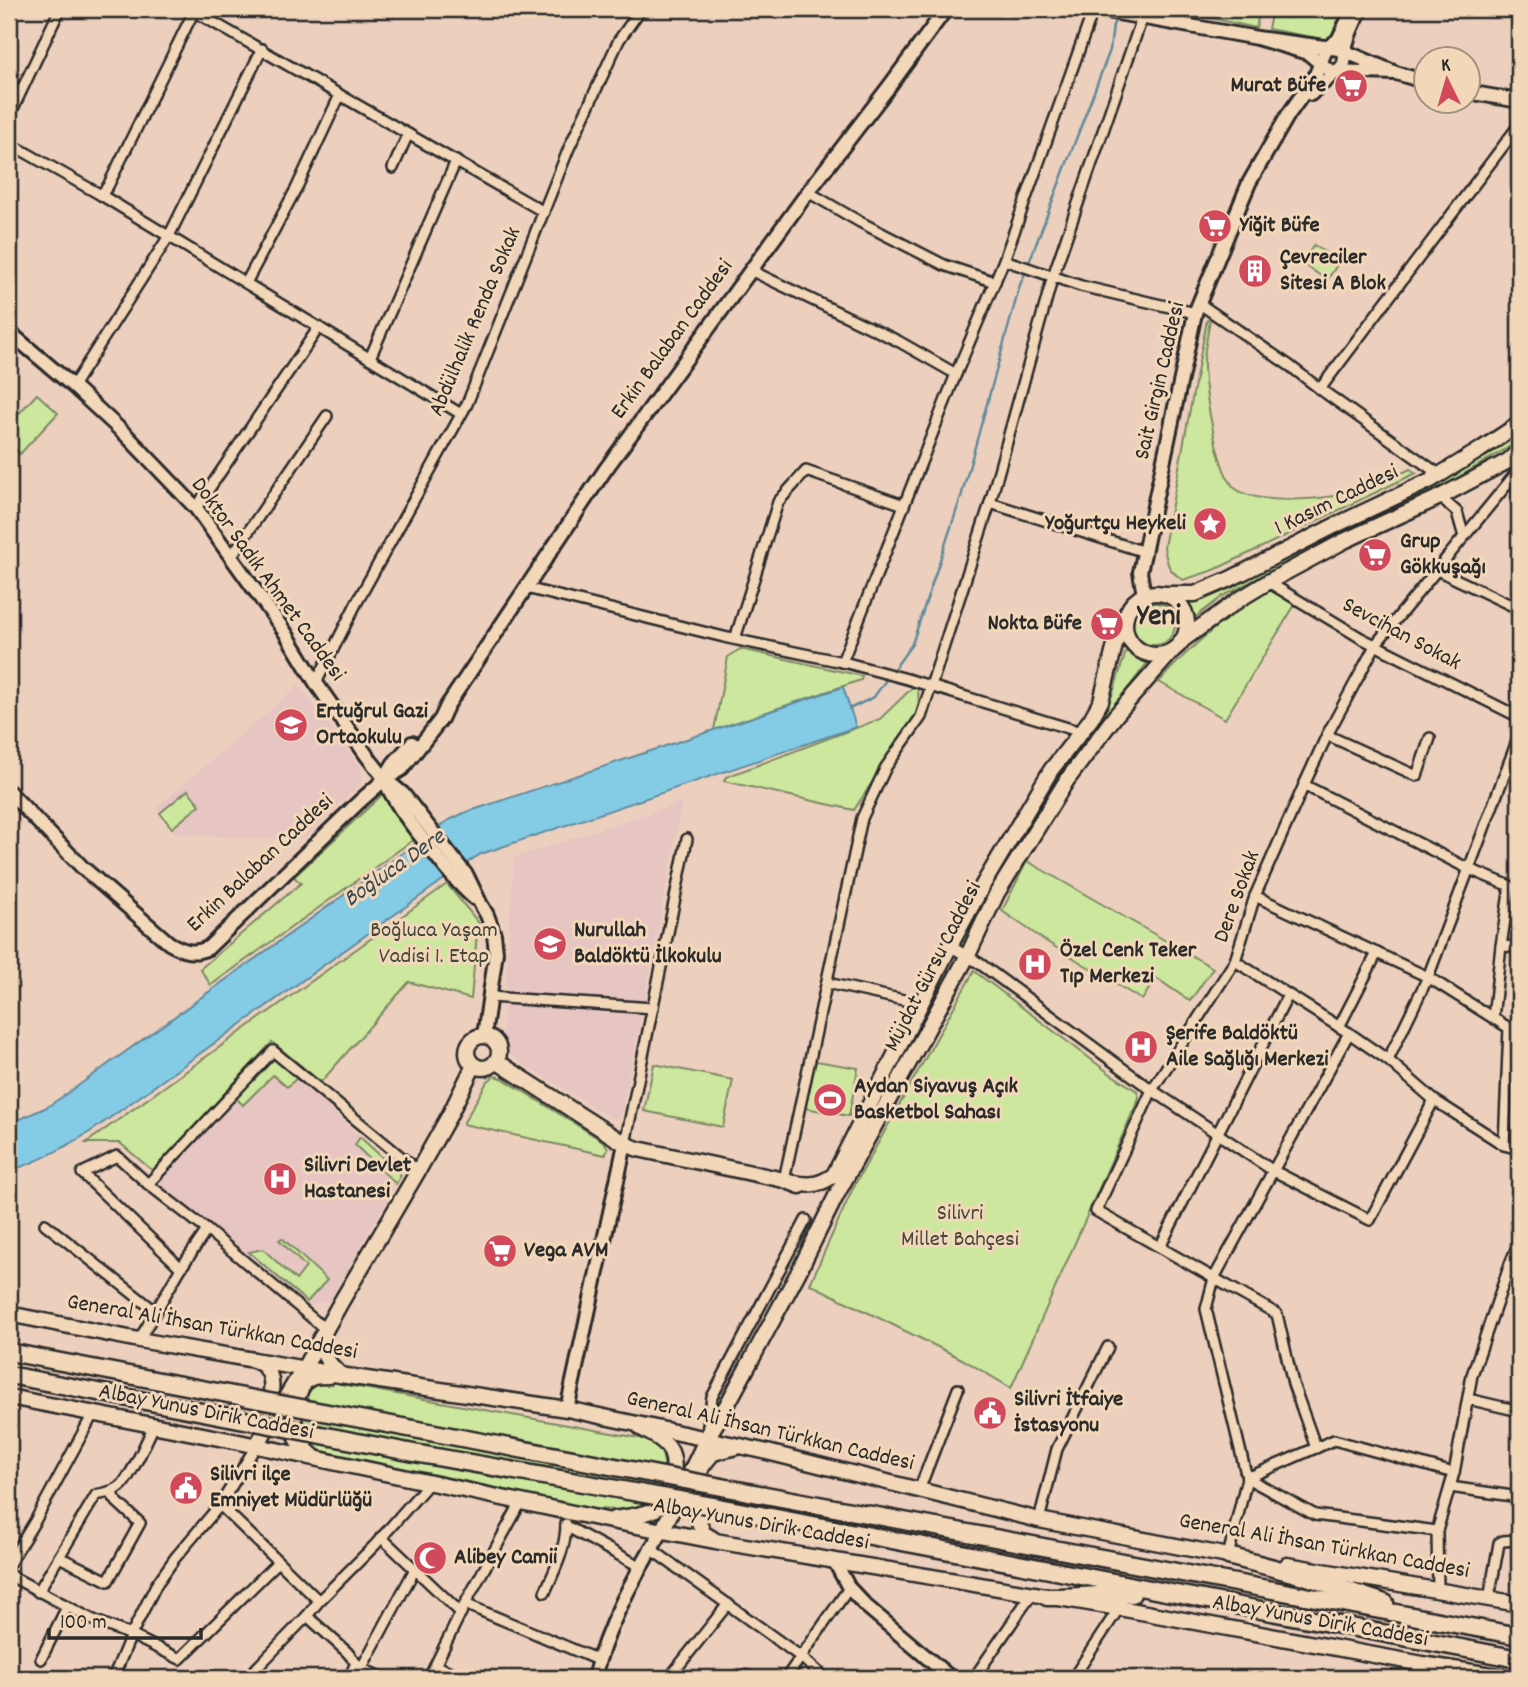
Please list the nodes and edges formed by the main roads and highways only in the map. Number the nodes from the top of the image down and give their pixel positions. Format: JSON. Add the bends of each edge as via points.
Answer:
{"nodes":[{"id":1,"x":1519,"y":424,"type":"edge"},
{"id":2,"x":1519,"y":451,"type":"edge"},
{"id":3,"x":1165,"y":594,"type":"junction"},
{"id":4,"x":1126,"y":616,"type":"junction"},
{"id":5,"x":1177,"y":645,"type":"junction"},
{"id":6,"x":496,"y":1061,"type":"junction"},
{"id":7,"x":474,"y":1065,"type":"junction"},
{"id":8,"x":789,"y":1182,"type":"junction"},
{"id":9,"x":841,"y":1186,"type":"junction"},
{"id":10,"x":9,"y":1314,"type":"edge"},
{"id":11,"x":325,"y":1329,"type":"junction"},
{"id":12,"x":9,"y":1352,"type":"edge"},
{"id":13,"x":254,"y":1360,"type":"junction"},
{"id":14,"x":304,"y":1368,"type":"junction"},
{"id":15,"x":9,"y":1375,"type":"edge"},
{"id":16,"x":340,"y":1375,"type":"junction"},
{"id":17,"x":9,"y":1397,"type":"edge"},
{"id":18,"x":630,"y":1422,"type":"junction"},
{"id":19,"x":707,"y":1438,"type":"junction"},
{"id":20,"x":233,"y":1441,"type":"junction"},
{"id":21,"x":256,"y":1446,"type":"junction"},
{"id":22,"x":742,"y":1446,"type":"junction"},
{"id":23,"x":316,"y":1459,"type":"junction"},
{"id":24,"x":606,"y":1520,"type":"junction"},
{"id":25,"x":662,"y":1531,"type":"junction"},
{"id":26,"x":715,"y":1541,"type":"junction"},
{"id":27,"x":1228,"y":1556,"type":"junction"},
{"id":28,"x":1166,"y":1593,"type":"junction"},
{"id":29,"x":1039,"y":1596,"type":"junction"},
{"id":30,"x":1519,"y":1604,"type":"edge"},
{"id":31,"x":1430,"y":1619,"type":"junction"},
{"id":32,"x":1519,"y":1636,"type":"edge"},
{"id":33,"x":1519,"y":1660,"type":"edge"},
{"id":34,"x":1431,"y":1672,"type":"edge"},
{"id":35,"x":1510,"y":1678,"type":"edge"}],
"edges":[{"from":1,"to":3,"type":"main road","name":"1 Kasım Caddesi","via":[[1440,475],[1230,579],[1195,594]]},
{"from":2,"to":5,"type":"main road","name":"1 Kasım Caddesi","via":[[1440,497],[1268,582]]},
{"from":3,"to":4,"type":"main road","via":[[1144,595]]},
{"from":3,"to":5,"type":"main road","via":[[1185,613],[1186,633]]},
{"from":4,"to":5,"type":"main road","via":[[1128,637],[1143,652],[1164,653]]},
{"from":4,"to":8,"type":"main road","name":"Müjdat Gürsu Caddesi","via":[[1101,701],[1051,770],[984,883],[834,1174],[822,1184]]},
{"from":5,"to":9,"type":"main road","name":"Müjdat Gürsu Caddesi","via":[[1067,780],[997,893],[968,956]]},
{"from":6,"to":7,"type":"main road","via":[[486,1068]]},
{"from":6,"to":7,"type":"main road","via":[[497,1044],[484,1036],[468,1045],[467,1054]]},
{"from":6,"to":8,"type":"main road","via":[[625,1144]]},
{"from":7,"to":11,"type":"main road"},
{"from":8,"to":9,"type":"main road","via":[[817,1192]]},
{"from":9,"to":19,"type":"main road","name":"Müjdat Gürsu Caddesi"},
{"from":10,"to":13,"type":"main road","name":"General Ali İhsan Türkkan Caddesi"},
{"from":11,"to":14,"type":"main road"},
{"from":11,"to":16,"type":"main road","via":[[323,1352]]},
{"from":12,"to":31,"type":"highway","bridge":true},
{"from":13,"to":14,"type":"main road","name":"General Ali İhsan Türkkan Caddesi"},
{"from":13,"to":20,"type":"main road","via":[[265,1366],[270,1376],[268,1408],[259,1428]]},
{"from":14,"to":16,"type":"main road","name":"General Ali İhsan Türkkan Caddesi"},
{"from":14,"to":21,"type":"main road"},
{"from":15,"to":28,"type":"highway","bridge":true},
{"from":16,"to":18,"type":"main road","name":"General Ali İhsan Türkkan Caddesi"},
{"from":16,"to":23,"type":"main road","via":[[312,1377],[301,1387],[296,1403],[297,1438]]},
{"from":17,"to":20,"type":"main road","name":"Albay Yunus Dirik Caddesi"},
{"from":18,"to":19,"type":"main road","name":"General Ali İhsan Türkkan Caddesi"},
{"from":18,"to":24,"type":"main road","via":[[671,1451],[671,1487],[654,1510]]},
{"from":19,"to":22,"type":"main road","name":"General Ali İhsan Türkkan Caddesi"},
{"from":19,"to":25,"type":"main road","name":"Müjdat Gürsu Caddesi"},
{"from":20,"to":21,"type":"main road","name":"Albay Yunus Dirik Caddesi"},
{"from":21,"to":23,"type":"main road","name":"Albay Yunus Dirik Caddesi"},
{"from":22,"to":26,"type":"main road","via":[[713,1453],[698,1477],[695,1511],[703,1533]]},
{"from":22,"to":27,"type":"main road","name":"General Ali İhsan Türkkan Caddesi","via":[[1039,1520]]},
{"from":23,"to":24,"type":"main road","name":"Albay Yunus Dirik Caddesi","via":[[521,1502],[566,1519]]},
{"from":24,"to":25,"type":"main road","name":"Albay Yunus Dirik Caddesi"},
{"from":25,"to":26,"type":"main road","name":"Albay Yunus Dirik Caddesi"},
{"from":26,"to":29,"type":"main road","name":"Albay Yunus Dirik Caddesi"},
{"from":27,"to":30,"type":"main road","name":"General Ali İhsan Türkkan Caddesi"},
{"from":27,"to":31,"type":"highway"},
{"from":28,"to":29,"type":"highway"},
{"from":28,"to":33,"type":"highway"},
{"from":29,"to":34,"type":"main road","name":"Albay Yunus Dirik Caddesi"},
{"from":31,"to":32,"type":"highway"},
{"from":34,"to":35,"type":"main road","name":"Albay Yunus Dirik Caddesi"}]}
